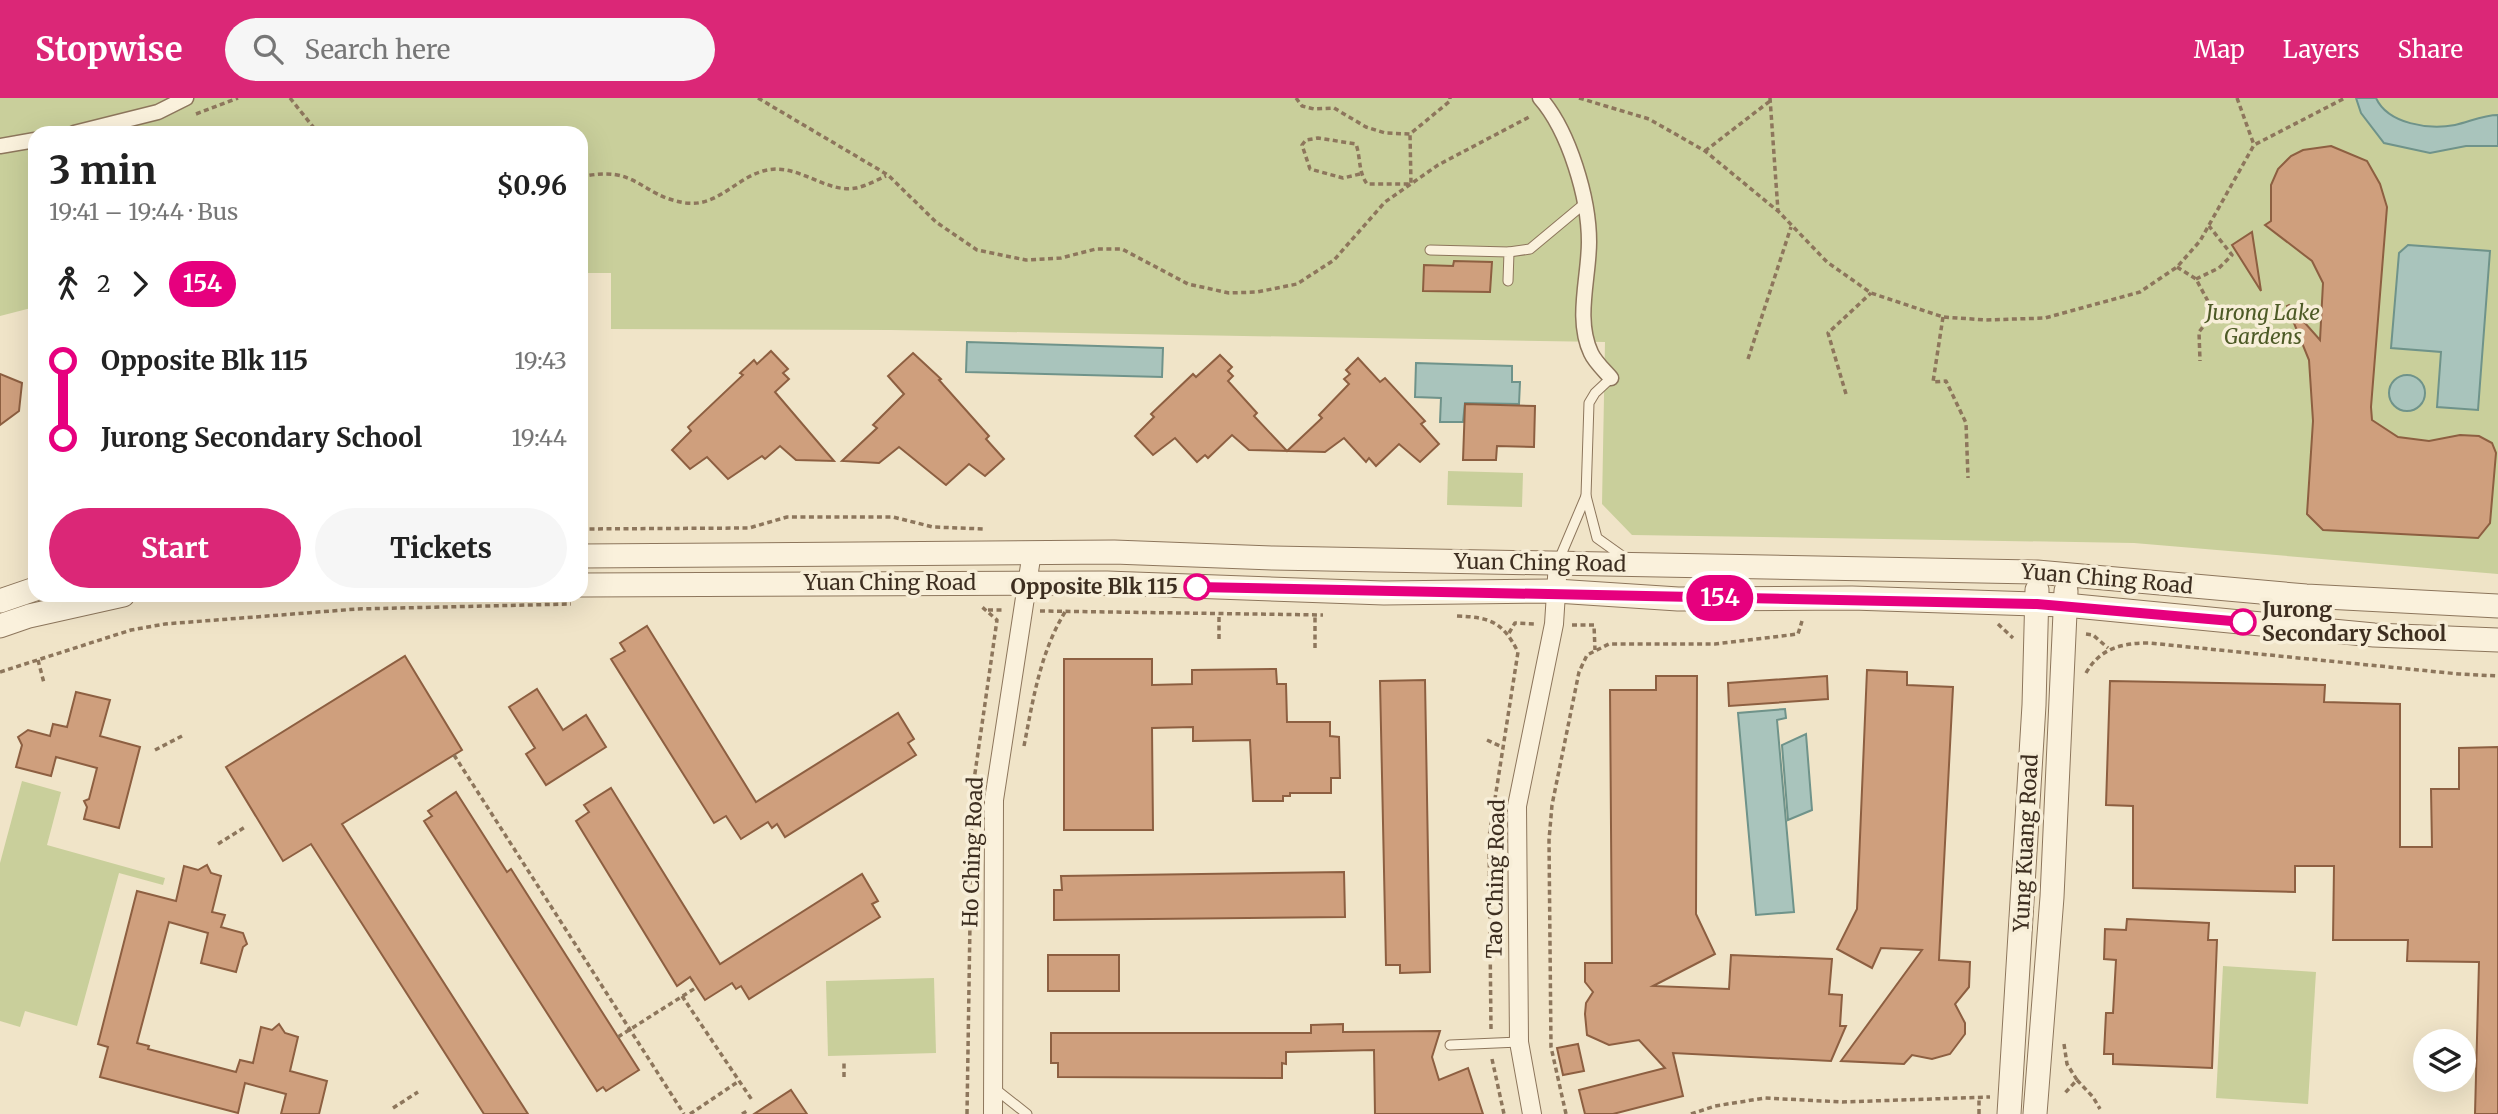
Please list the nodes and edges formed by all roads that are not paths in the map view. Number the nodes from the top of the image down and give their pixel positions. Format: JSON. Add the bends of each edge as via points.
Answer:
{"nodes":[{"id":1,"x":186,"y":98,"type":"edge"},
{"id":2,"x":1540,"y":98,"type":"edge"},
{"id":3,"x":102,"y":126,"type":"edge"},
{"id":4,"x":28,"y":141,"type":"edge"},
{"id":5,"x":0,"y":146,"type":"edge"},
{"id":6,"x":1584,"y":204,"type":"junction"},
{"id":7,"x":1430,"y":250,"type":"dead end"},
{"id":8,"x":1509,"y":252,"type":"junction"},
{"id":9,"x":1508,"y":281,"type":"dead end"},
{"id":10,"x":1611,"y":378,"type":"joint"},
{"id":11,"x":1586,"y":496,"type":"junction"},
{"id":12,"x":1032,"y":552,"type":"junction"},
{"id":13,"x":708,"y":555,"type":"junction"},
{"id":14,"x":588,"y":556,"type":"edge"},
{"id":15,"x":1558,"y":562,"type":"junction"},
{"id":16,"x":1638,"y":565,"type":"junction"},
{"id":17,"x":2037,"y":572,"type":"junction"},
{"id":18,"x":2066,"y":574,"type":"junction"},
{"id":19,"x":1028,"y":583,"type":"junction"},
{"id":20,"x":708,"y":584,"type":"junction"},
{"id":21,"x":28,"y":591,"type":"edge"},
{"id":22,"x":1556,"y":592,"type":"junction"},
{"id":23,"x":588,"y":594,"type":"edge"},
{"id":24,"x":2328,"y":597,"type":"junction"},
{"id":25,"x":0,"y":601,"type":"edge"},
{"id":26,"x":92,"y":602,"type":"edge"},
{"id":27,"x":2037,"y":604,"type":"junction"},
{"id":28,"x":2066,"y":605,"type":"junction"},
{"id":29,"x":2498,"y":606,"type":"edge"},
{"id":30,"x":0,"y":626,"type":"edge"},
{"id":31,"x":2322,"y":630,"type":"junction"},
{"id":32,"x":2498,"y":640,"type":"edge"},
{"id":33,"x":1518,"y":1042,"type":"junction"},
{"id":34,"x":1450,"y":1045,"type":"dead end"},
{"id":35,"x":994,"y":1088,"type":"junction"},
{"id":36,"x":993,"y":1114,"type":"edge"},
{"id":37,"x":1027,"y":1114,"type":"edge"},
{"id":38,"x":1532,"y":1114,"type":"edge"},
{"id":39,"x":2008,"y":1114,"type":"edge"},
{"id":40,"x":2035,"y":1114,"type":"edge"}],
"edges":[{"from":1,"to":3,"type":"street","via":[[158,112]]},
{"from":2,"to":6,"type":"street","via":[[1556,120],[1579,177]]},
{"from":4,"to":5,"type":"street"},
{"from":6,"to":8,"type":"lane","via":[[1530,249]]},
{"from":6,"to":10,"type":"street","via":[[1589,240],[1583,320],[1591,354]]},
{"from":7,"to":8,"type":"lane"},
{"from":8,"to":9,"type":"lane"},
{"from":10,"to":11,"type":"lane","via":[[1589,403]]},
{"from":11,"to":15,"type":"lane"},
{"from":11,"to":16,"type":"lane","via":[[1597,538]]},
{"from":12,"to":13,"type":"street","name":"Yuan Ching Road"},
{"from":12,"to":15,"type":"street","name":"Yuan Ching Road"},
{"from":12,"to":19,"type":"street","name":"Ho Ching Road"},
{"from":13,"to":14,"type":"street","name":"Yuan Ching Road"},
{"from":13,"to":20,"type":"street"},
{"from":15,"to":16,"type":"street","name":"Yuan Ching Road"},
{"from":15,"to":22,"type":"street","name":"Tao Ching Road"},
{"from":16,"to":17,"type":"street","name":"Yuan Ching Road"},
{"from":17,"to":18,"type":"street","name":"Yuan Ching Road"},
{"from":17,"to":27,"type":"street","name":"Yung Kuang Road"},
{"from":18,"to":24,"type":"street","name":"Yuan Ching Road"},
{"from":18,"to":28,"type":"street","name":"Yung Kuang Road"},
{"from":19,"to":20,"type":"street","name":"Yuan Ching Road"},
{"from":19,"to":22,"type":"street","name":"Yuan Ching Road","via":[[1384,593]]},
{"from":19,"to":35,"type":"street","name":"Ho Ching Road","via":[[994,800]]},
{"from":20,"to":23,"type":"street","name":"Yuan Ching Road"},
{"from":21,"to":25,"type":"street"},
{"from":22,"to":27,"type":"street","name":"Yuan Ching Road"},
{"from":22,"to":33,"type":"street","name":"Tao Ching Road","via":[[1554,624],[1517,806]]},
{"from":24,"to":29,"type":"street","name":"Yuan Ching Road"},
{"from":24,"to":31,"type":"street"},
{"from":26,"to":30,"type":"street"},
{"from":27,"to":28,"type":"street","name":"Yuan Ching Road"},
{"from":27,"to":39,"type":"street","name":"Yung Kuang Road"},
{"from":28,"to":31,"type":"street","name":"Yuan Ching Road"},
{"from":28,"to":40,"type":"street","name":"Yung Kuang Road","via":[[2052,897]]},
{"from":31,"to":32,"type":"street","name":"Yuan Ching Road"},
{"from":33,"to":34,"type":"lane"},
{"from":33,"to":38,"type":"street","name":"Tao Ching Road"},
{"from":35,"to":36,"type":"street","name":"Ho Ching Road"},
{"from":35,"to":37,"type":"lane"}]}
